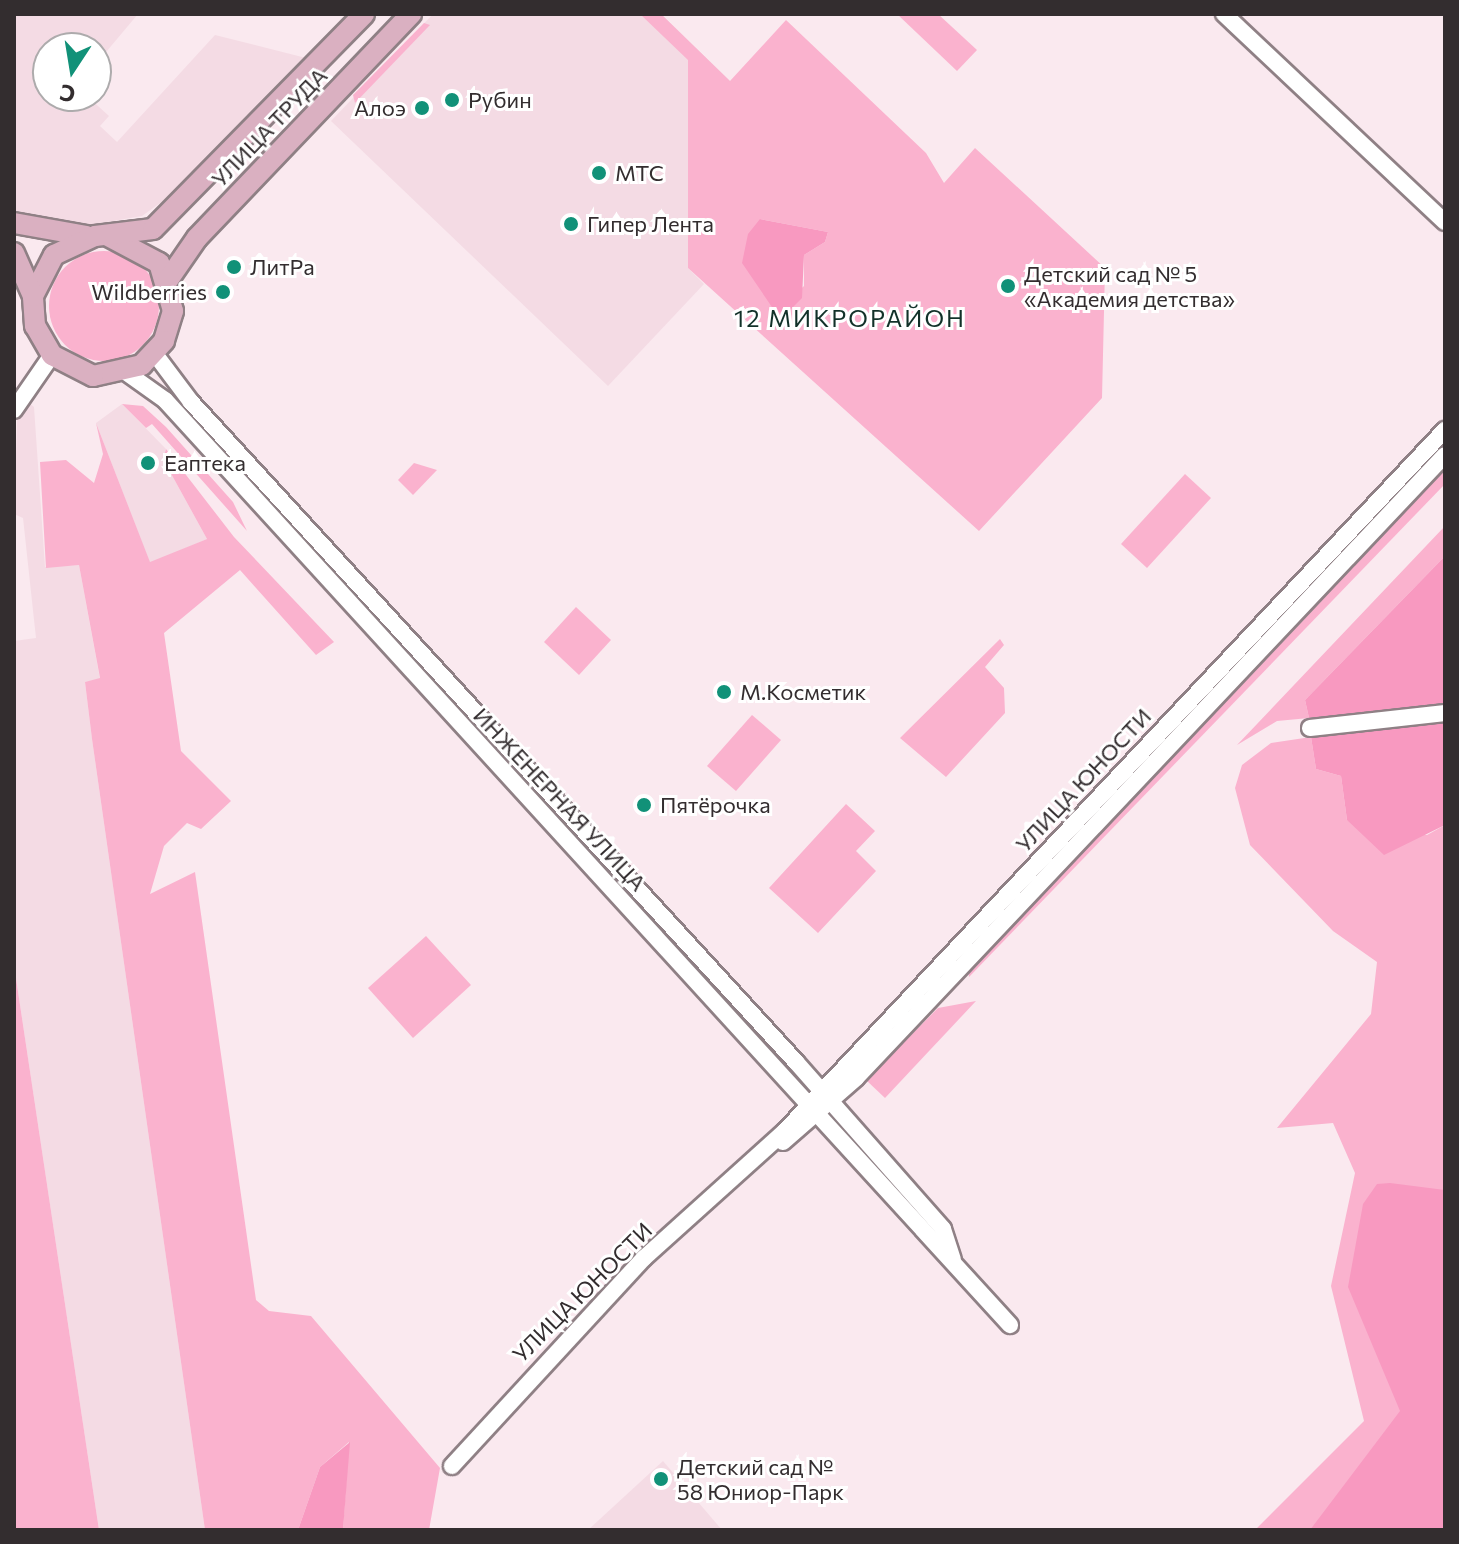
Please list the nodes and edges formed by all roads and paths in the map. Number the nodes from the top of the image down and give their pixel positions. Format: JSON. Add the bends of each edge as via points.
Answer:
{"nodes":[{"id":1,"x":364,"y":14,"type":"edge"},
{"id":2,"x":411,"y":14,"type":"edge"},
{"id":3,"x":1224,"y":14,"type":"edge"},
{"id":4,"x":1445,"y":222,"type":"edge"},
{"id":5,"x":14,"y":223,"type":"edge"},
{"id":6,"x":102,"y":236,"type":"junction"},
{"id":7,"x":14,"y":253,"type":"edge"},
{"id":8,"x":168,"y":280,"type":"junction"},
{"id":9,"x":24,"y":285,"type":"edge"},
{"id":10,"x":155,"y":354,"type":"junction"},
{"id":11,"x":52,"y":355,"type":"junction"},
{"id":12,"x":127,"y":373,"type":"junction"},
{"id":13,"x":14,"y":410,"type":"edge"},
{"id":14,"x":1445,"y":430,"type":"edge"},
{"id":15,"x":1445,"y":455,"type":"edge"},
{"id":16,"x":1445,"y":713,"type":"edge"},
{"id":17,"x":1310,"y":728,"type":"dead end"},
{"id":18,"x":819,"y":1103,"type":"junction"},
{"id":19,"x":1010,"y":1325,"type":"dead end"},
{"id":20,"x":452,"y":1466,"type":"dead end"}],
"edges":[{"from":1,"to":6,"type":"main road","name":"УЛИЦА ТРУДА","via":[[182,206],[153,229]]},
{"from":2,"to":8,"type":"main road","name":"УЛИЦА ТРУДА","via":[[197,238]]},
{"from":3,"to":4,"type":"street"},
{"from":5,"to":6,"type":"main road"},
{"from":6,"to":8,"type":"main road","via":[[145,249]]},
{"from":6,"to":9,"type":"main road","via":[[54,255]]},
{"from":7,"to":9,"type":"main road"},
{"from":8,"to":10,"type":"main road","via":[[172,319]]},
{"from":9,"to":11,"type":"main road","via":[[35,326]]},
{"from":10,"to":12,"type":"main road"},
{"from":10,"to":18,"type":"street","name":"ИНЖЕНЕРНАЯ УЛИЦА"},
{"from":11,"to":12,"type":"main road","via":[[93,376]]},
{"from":11,"to":13,"type":"street"},
{"from":12,"to":18,"type":"street","name":"ИНЖЕНЕРНАЯ УЛИЦА","via":[[165,400]]},
{"from":14,"to":18,"type":"street","name":"УЛИЦА ЮНОСТИ"},
{"from":15,"to":18,"type":"street","name":"УЛИЦА ЮНОСТИ"},
{"from":16,"to":17,"type":"street"},
{"from":18,"to":19,"type":"street","name":"ИНЖЕНЕРНАЯ УЛИЦА","via":[[943,1229],[954,1265]]},
{"from":18,"to":20,"type":"street","name":"УЛИЦА ЮНОСТИ","via":[[552,1351]]}]}
